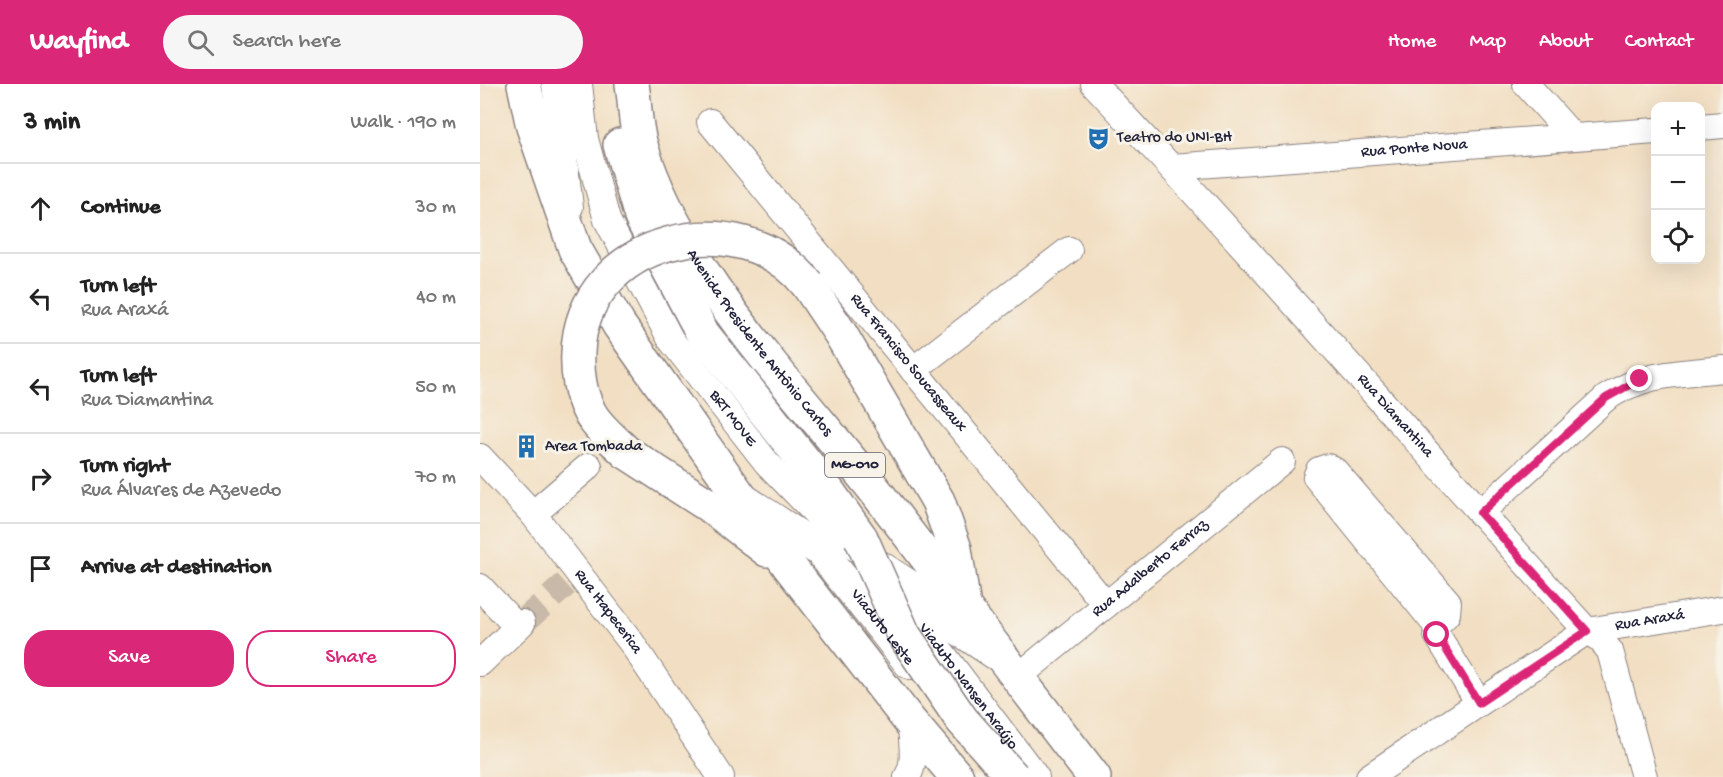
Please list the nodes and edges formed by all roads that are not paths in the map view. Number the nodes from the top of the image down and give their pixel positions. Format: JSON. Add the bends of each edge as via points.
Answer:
{"nodes":[{"id":1,"x":524,"y":84,"type":"edge"},
{"id":2,"x":555,"y":84,"type":"edge"},
{"id":3,"x":579,"y":84,"type":"edge"},
{"id":4,"x":612,"y":84,"type":"edge"},
{"id":5,"x":632,"y":84,"type":"edge"},
{"id":6,"x":1094,"y":84,"type":"edge"},
{"id":7,"x":1526,"y":84,"type":"edge"},
{"id":8,"x":710,"y":122,"type":"dead end"},
{"id":9,"x":1723,"y":125,"type":"edge"},
{"id":10,"x":1705,"y":127,"type":"edge"},
{"id":11,"x":1651,"y":130,"type":"edge"},
{"id":12,"x":1573,"y":137,"type":"junction"},
{"id":13,"x":1172,"y":167,"type":"junction"},
{"id":14,"x":575,"y":249,"type":"junction"},
{"id":15,"x":1069,"y":250,"type":"dead end"},
{"id":16,"x":1723,"y":369,"type":"edge"},
{"id":17,"x":913,"y":370,"type":"junction"},
{"id":18,"x":480,"y":457,"type":"edge"},
{"id":19,"x":1282,"y":461,"type":"dead end"},
{"id":20,"x":589,"y":466,"type":"dead end"},
{"id":21,"x":744,"y":500,"type":"junction"},
{"id":22,"x":1480,"y":513,"type":"junction"},
{"id":23,"x":533,"y":514,"type":"junction"},
{"id":24,"x":830,"y":544,"type":"junction"},
{"id":25,"x":789,"y":567,"type":"junction"},
{"id":26,"x":480,"y":587,"type":"edge"},
{"id":27,"x":964,"y":605,"type":"junction"},
{"id":28,"x":1106,"y":605,"type":"junction"},
{"id":29,"x":1723,"y":609,"type":"edge"},
{"id":30,"x":1436,"y":625,"type":"junction"},
{"id":31,"x":1587,"y":631,"type":"junction"},
{"id":32,"x":480,"y":663,"type":"edge"},
{"id":33,"x":1013,"y":671,"type":"junction"},
{"id":34,"x":1479,"y":703,"type":"junction"},
{"id":35,"x":911,"y":723,"type":"junction"},
{"id":36,"x":1375,"y":776,"type":"edge"},
{"id":37,"x":721,"y":777,"type":"edge"},
{"id":38,"x":907,"y":777,"type":"edge"},
{"id":39,"x":957,"y":777,"type":"edge"},
{"id":40,"x":1000,"y":777,"type":"edge"},
{"id":41,"x":1013,"y":777,"type":"edge"},
{"id":42,"x":1036,"y":777,"type":"edge"},
{"id":43,"x":1093,"y":777,"type":"edge"},
{"id":44,"x":1644,"y":777,"type":"edge"}],
"edges":[{"from":1,"to":14,"type":"highway","via":[[533,127]]},
{"from":2,"to":14,"type":"street"},
{"from":3,"to":24,"type":"street","name":"BRT MOVE","via":[[585,139],[607,220],[671,340]]},
{"from":4,"to":41,"type":"highway","bridge":true,"via":[[617,133],[641,217],[704,334],[861,538],[904,635],[962,720]]},
{"from":5,"to":27,"type":"highway","name":"Avenida Presidente Antônio Carlos","number":"MG-010","via":[[640,141],[662,200],[701,266],[752,340]]},
{"from":6,"to":13,"type":"street","name":"Rua Diamantina"},
{"from":7,"to":12,"type":"street"},
{"from":8,"to":17,"type":"street","name":"Rua Francisco Soucasseaux"},
{"from":9,"to":10,"type":"street"},
{"from":11,"to":12,"type":"street","name":"Rua Ponte Nova"},
{"from":12,"to":13,"type":"street","name":"Rua Ponte Nova"},
{"from":13,"to":22,"type":"street","name":"Rua Diamantina"},
{"from":14,"to":21,"type":"highway","via":[[619,325]]},
{"from":15,"to":17,"type":"street"},
{"from":16,"to":22,"type":"street","via":[[1656,376],[1622,387]]},
{"from":17,"to":28,"type":"street","name":"Rua Francisco Soucasseaux"},
{"from":18,"to":23,"type":"street","name":"Rua Itapecerica"},
{"from":19,"to":28,"type":"street","name":"Rua Adalberto Ferraz"},
{"from":20,"to":23,"type":"street"},
{"from":21,"to":24,"type":"main road","name":"Viaduto Leste"},
{"from":21,"to":25,"type":"highway"},
{"from":22,"to":31,"type":"street","name":"Rua Diamantina"},
{"from":23,"to":37,"type":"street","name":"Rua Itapecerica","via":[[572,578],[631,642]]},
{"from":24,"to":33,"type":"street","name":"BRT MOVE","via":[[920,589],[955,630]]},
{"from":24,"to":40,"type":"main road","name":"Viaduto Leste"},
{"from":24,"to":42,"type":"street","name":"Viaduto Nansen Araújo","via":[[921,625]]},
{"from":25,"to":27,"type":"highway","bridge":true,"via":[[714,509],[626,452],[589,412],[578,368],[578,338],[586,310],[609,277],[638,256],[667,244],[698,238],[750,245],[786,261],[808,285],[840,333],[938,501],[955,549]]},
{"from":25,"to":35,"type":"highway"},
{"from":26,"to":32,"type":"street","via":[[519,625]]},
{"from":27,"to":33,"type":"highway","name":"Avenida Presidente Antônio Carlos","number":"MG-010"},
{"from":28,"to":33,"type":"street","name":"Rua Adalberto Ferraz"},
{"from":29,"to":31,"type":"street","name":"Rua Araxá"},
{"from":30,"to":30,"type":"street","via":[[1447,614],[1448,602],[1335,471],[1319,470],[1316,477]]},
{"from":30,"to":34,"type":"street","via":[[1437,635]]},
{"from":31,"to":34,"type":"street","name":"Rua Araxá"},
{"from":31,"to":44,"type":"street","name":"Rua Diamantina","via":[[1610,651]]},
{"from":33,"to":43,"type":"highway","name":"Avenida Presidente Antônio Carlos","number":"MG-010"},
{"from":34,"to":36,"type":"street","name":"Rua Araxá"},
{"from":35,"to":38,"type":"street","via":[[912,770]]},
{"from":35,"to":39,"type":"highway"}]}
